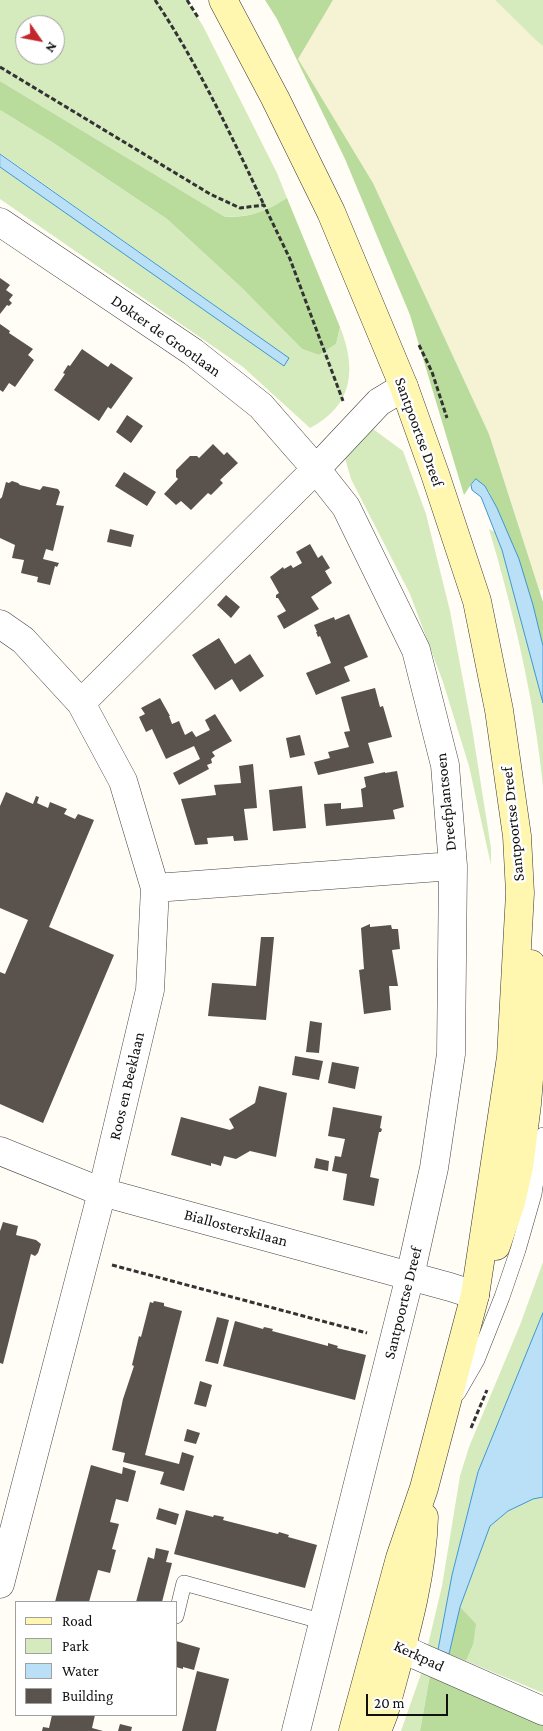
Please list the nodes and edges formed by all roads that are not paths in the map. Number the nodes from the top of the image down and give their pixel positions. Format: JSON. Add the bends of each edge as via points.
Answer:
{"nodes":[{"id":1,"x":223,"y":0,"type":"edge"},
{"id":2,"x":0,"y":222,"type":"edge"},
{"id":3,"x":404,"y":387,"type":"junction"},
{"id":4,"x":316,"y":468,"type":"junction"},
{"id":5,"x":0,"y":624,"type":"edge"},
{"id":6,"x":81,"y":703,"type":"junction"},
{"id":7,"x":453,"y":866,"type":"junction"},
{"id":8,"x":155,"y":888,"type":"junction"},
{"id":9,"x":520,"y":893,"type":"junction"},
{"id":10,"x":538,"y":1010,"type":"edge"},
{"id":11,"x":511,"y":1057,"type":"junction"},
{"id":12,"x":543,"y":1135,"type":"edge"},
{"id":13,"x":0,"y":1151,"type":"edge"},
{"id":14,"x":102,"y":1192,"type":"junction"},
{"id":15,"x":410,"y":1276,"type":"junction"},
{"id":16,"x":475,"y":1295,"type":"junction"},
{"id":17,"x":442,"y":1420,"type":"junction"},
{"id":18,"x":0,"y":1584,"type":"edge"},
{"id":19,"x":178,"y":1608,"type":"edge"},
{"id":20,"x":324,"y":1622,"type":"junction"},
{"id":21,"x":390,"y":1643,"type":"junction"},
{"id":22,"x":543,"y":1711,"type":"edge"},
{"id":23,"x":296,"y":1731,"type":"edge"},
{"id":24,"x":353,"y":1731,"type":"edge"},
{"id":25,"x":377,"y":1731,"type":"edge"}],
"edges":[{"from":1,"to":3,"type":"street","name":"Santpoortse Dreef","via":[[330,212]]},
{"from":2,"to":4,"type":"street","name":"Dokter de Grootlaan","via":[[193,352],[261,406]]},
{"from":3,"to":4,"type":"street","via":[[379,402]]},
{"from":3,"to":9,"type":"street","name":"Santpoortse Dreef","via":[[477,601],[499,710],[517,836]]},
{"from":4,"to":6,"type":"street"},
{"from":4,"to":7,"type":"street","name":"Dreefplantsoen","via":[[346,507],[416,650],[445,765]]},
{"from":5,"to":6,"type":"street","name":"Roos en Beeklaan","via":[[23,640]]},
{"from":6,"to":8,"type":"street","name":"Roos en Beeklaan","via":[[123,781]]},
{"from":7,"to":8,"type":"street","name":"Dreefplantsoen"},
{"from":7,"to":15,"type":"street","name":"Santpoortse Dreef","via":[[451,1054],[434,1168]]},
{"from":8,"to":14,"type":"street","name":"Roos en Beeklaan","via":[[150,990]]},
{"from":9,"to":10,"type":"street","name":"Santpoortse Dreef"},
{"from":9,"to":11,"type":"street","name":"Santpoortse Dreef"},
{"from":10,"to":11,"type":"lane"},
{"from":10,"to":16,"type":"street","name":"Santpoortse Dreef","via":[[511,1202]]},
{"from":11,"to":16,"type":"street","name":"Santpoortse Dreef"},
{"from":12,"to":17,"type":"lane","via":[[534,1194],[502,1297],[477,1360]]},
{"from":13,"to":14,"type":"street","name":"Biallosterskilaan"},
{"from":14,"to":15,"type":"street","name":"Biallosterskilaan"},
{"from":14,"to":18,"type":"street","name":"Roos en Beeklaan"},
{"from":15,"to":16,"type":"street","name":"Biallosterskilaan"},
{"from":15,"to":20,"type":"street","name":"Santpoortse Dreef"},
{"from":16,"to":17,"type":"street","name":"Santpoortse Dreef"},
{"from":17,"to":21,"type":"street","name":"Santpoortse Dreef","via":[[424,1488],[400,1558]]},
{"from":19,"to":20,"type":"lane","via":[[184,1583]]},
{"from":20,"to":23,"type":"street","name":"Santpoortse Dreef"},
{"from":21,"to":22,"type":"street","name":"Kerkpad"},
{"from":21,"to":24,"type":"street","name":"Santpoortse Dreef"},
{"from":21,"to":25,"type":"street","name":"Santpoortse Dreef"}]}
